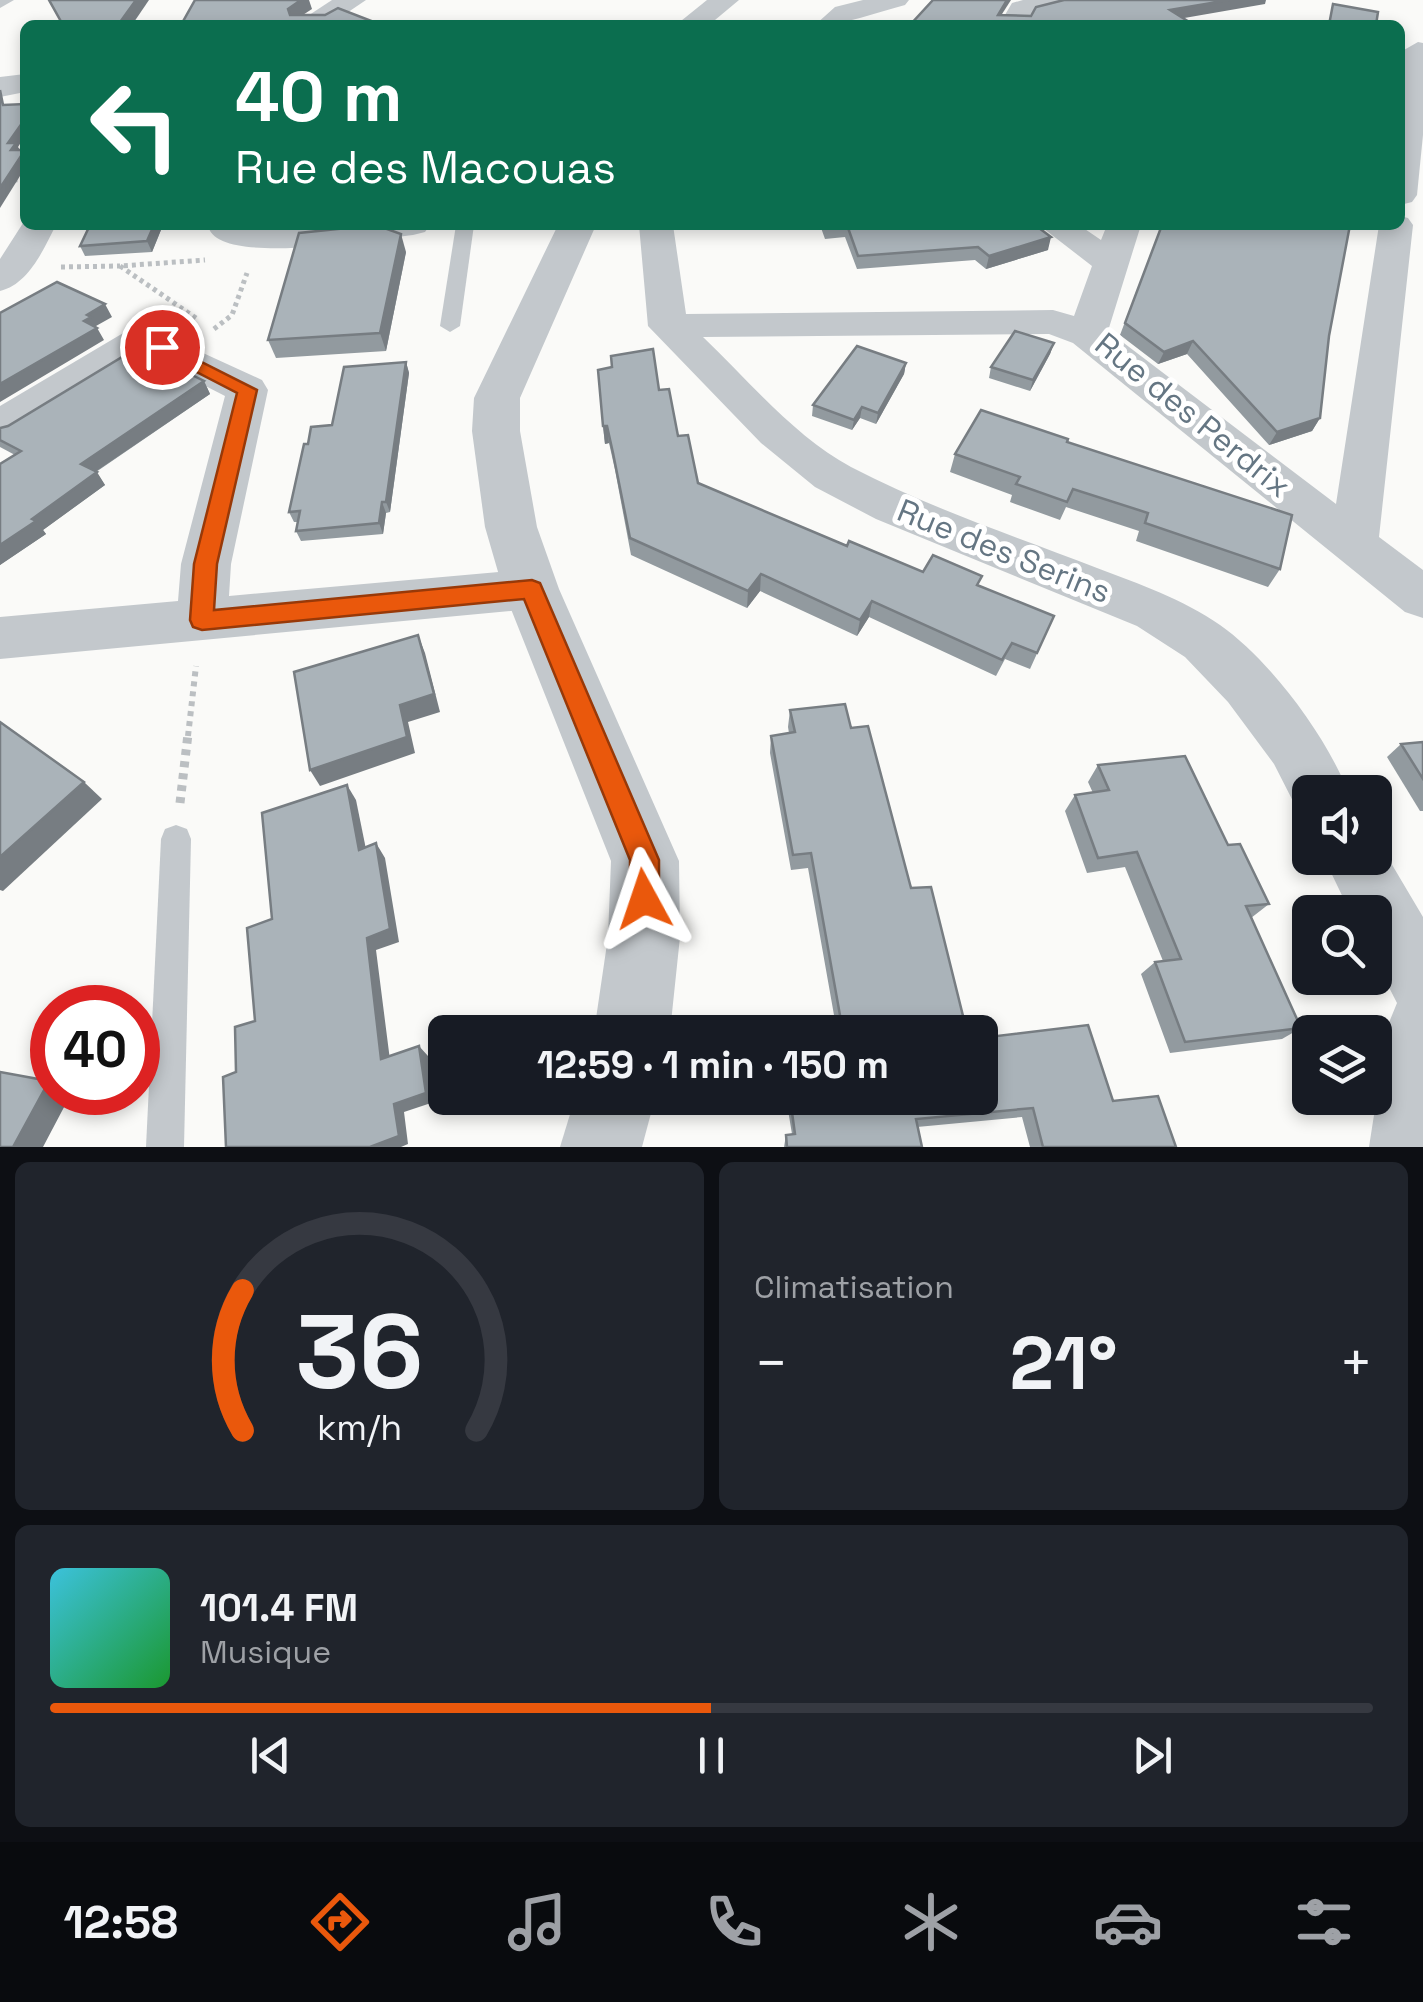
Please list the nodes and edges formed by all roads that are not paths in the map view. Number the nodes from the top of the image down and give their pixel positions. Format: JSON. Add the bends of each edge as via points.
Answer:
{"nodes":[{"id":1,"x":352,"y":0,"type":"edge"},
{"id":2,"x":726,"y":0,"type":"edge"},
{"id":3,"x":896,"y":0,"type":"edge"},
{"id":4,"x":1045,"y":1,"type":"edge"},
{"id":5,"x":317,"y":20,"type":"edge"},
{"id":6,"x":697,"y":20,"type":"edge"},
{"id":7,"x":834,"y":20,"type":"edge"},
{"id":8,"x":1015,"y":20,"type":"edge"},
{"id":9,"x":1423,"y":51,"type":"edge"},
{"id":10,"x":1405,"y":130,"type":"edge"},
{"id":11,"x":36,"y":230,"type":"edge"},
{"id":12,"x":225,"y":230,"type":"edge"},
{"id":13,"x":378,"y":230,"type":"edge"},
{"id":14,"x":464,"y":230,"type":"edge"},
{"id":15,"x":575,"y":230,"type":"edge"},
{"id":16,"x":657,"y":230,"type":"edge"},
{"id":17,"x":1063,"y":230,"type":"edge"},
{"id":18,"x":1122,"y":230,"type":"edge"},
{"id":19,"x":1395,"y":230,"type":"edge"},
{"id":20,"x":1112,"y":263,"type":"junction"},
{"id":21,"x":0,"y":280,"type":"edge"},
{"id":22,"x":450,"y":326,"type":"dead end"},
{"id":23,"x":668,"y":326,"type":"junction"},
{"id":24,"x":1087,"y":334,"type":"junction"},
{"id":25,"x":0,"y":425,"type":"edge"},
{"id":26,"x":1354,"y":543,"type":"junction"},
{"id":27,"x":532,"y":589,"type":"junction"},
{"id":28,"x":1423,"y":598,"type":"edge"},
{"id":29,"x":202,"y":620,"type":"junction"},
{"id":30,"x":0,"y":638,"type":"edge"},
{"id":31,"x":1310,"y":775,"type":"edge"},
{"id":32,"x":176,"y":839,"type":"road end"},
{"id":33,"x":1364,"y":875,"type":"edge"},
{"id":34,"x":1423,"y":983,"type":"edge"},
{"id":35,"x":634,"y":1015,"type":"edge"},
{"id":36,"x":1423,"y":1025,"type":"edge"},
{"id":37,"x":610,"y":1115,"type":"edge"},
{"id":38,"x":164,"y":1147,"type":"edge"},
{"id":39,"x":601,"y":1147,"type":"edge"},
{"id":40,"x":1406,"y":1147,"type":"edge"}],
"edges":[{"from":1,"to":5,"type":"street"},
{"from":2,"to":6,"type":"street"},
{"from":3,"to":7,"type":"street"},
{"from":4,"to":8,"type":"street","via":[[1021,8]]},
{"from":9,"to":10,"type":"street","via":[[1418,50]]},
{"from":11,"to":21,"type":"street"},
{"from":12,"to":13,"type":"street","via":[[257,247]]},
{"from":14,"to":22,"type":"lane"},
{"from":15,"to":27,"type":"street","via":[[497,398],[500,469]]},
{"from":16,"to":23,"type":"street"},
{"from":17,"to":20,"type":"street"},
{"from":18,"to":20,"type":"street","name":"Rue des Perdrix"},
{"from":19,"to":26,"type":"street"},
{"from":20,"to":24,"type":"street","name":"Rue des Perdrix"},
{"from":23,"to":24,"type":"street","via":[[1053,322]]},
{"from":23,"to":31,"type":"street","name":"Rue des Serins","via":[[831,476],[893,508],[1156,612],[1204,642],[1294,746]]},
{"from":24,"to":26,"type":"street","name":"Rue des Perdrix"},
{"from":25,"to":29,"type":"street","via":[[144,338],[189,338],[247,390],[206,564]]},
{"from":26,"to":28,"type":"street","name":"Rue des Perdrix"},
{"from":27,"to":29,"type":"street"},
{"from":27,"to":35,"type":"street","via":[[644,860]]},
{"from":29,"to":30,"type":"street"},
{"from":32,"to":38,"type":"lane"},
{"from":33,"to":34,"type":"street"},
{"from":36,"to":40,"type":"street"},
{"from":37,"to":39,"type":"street"}]}
